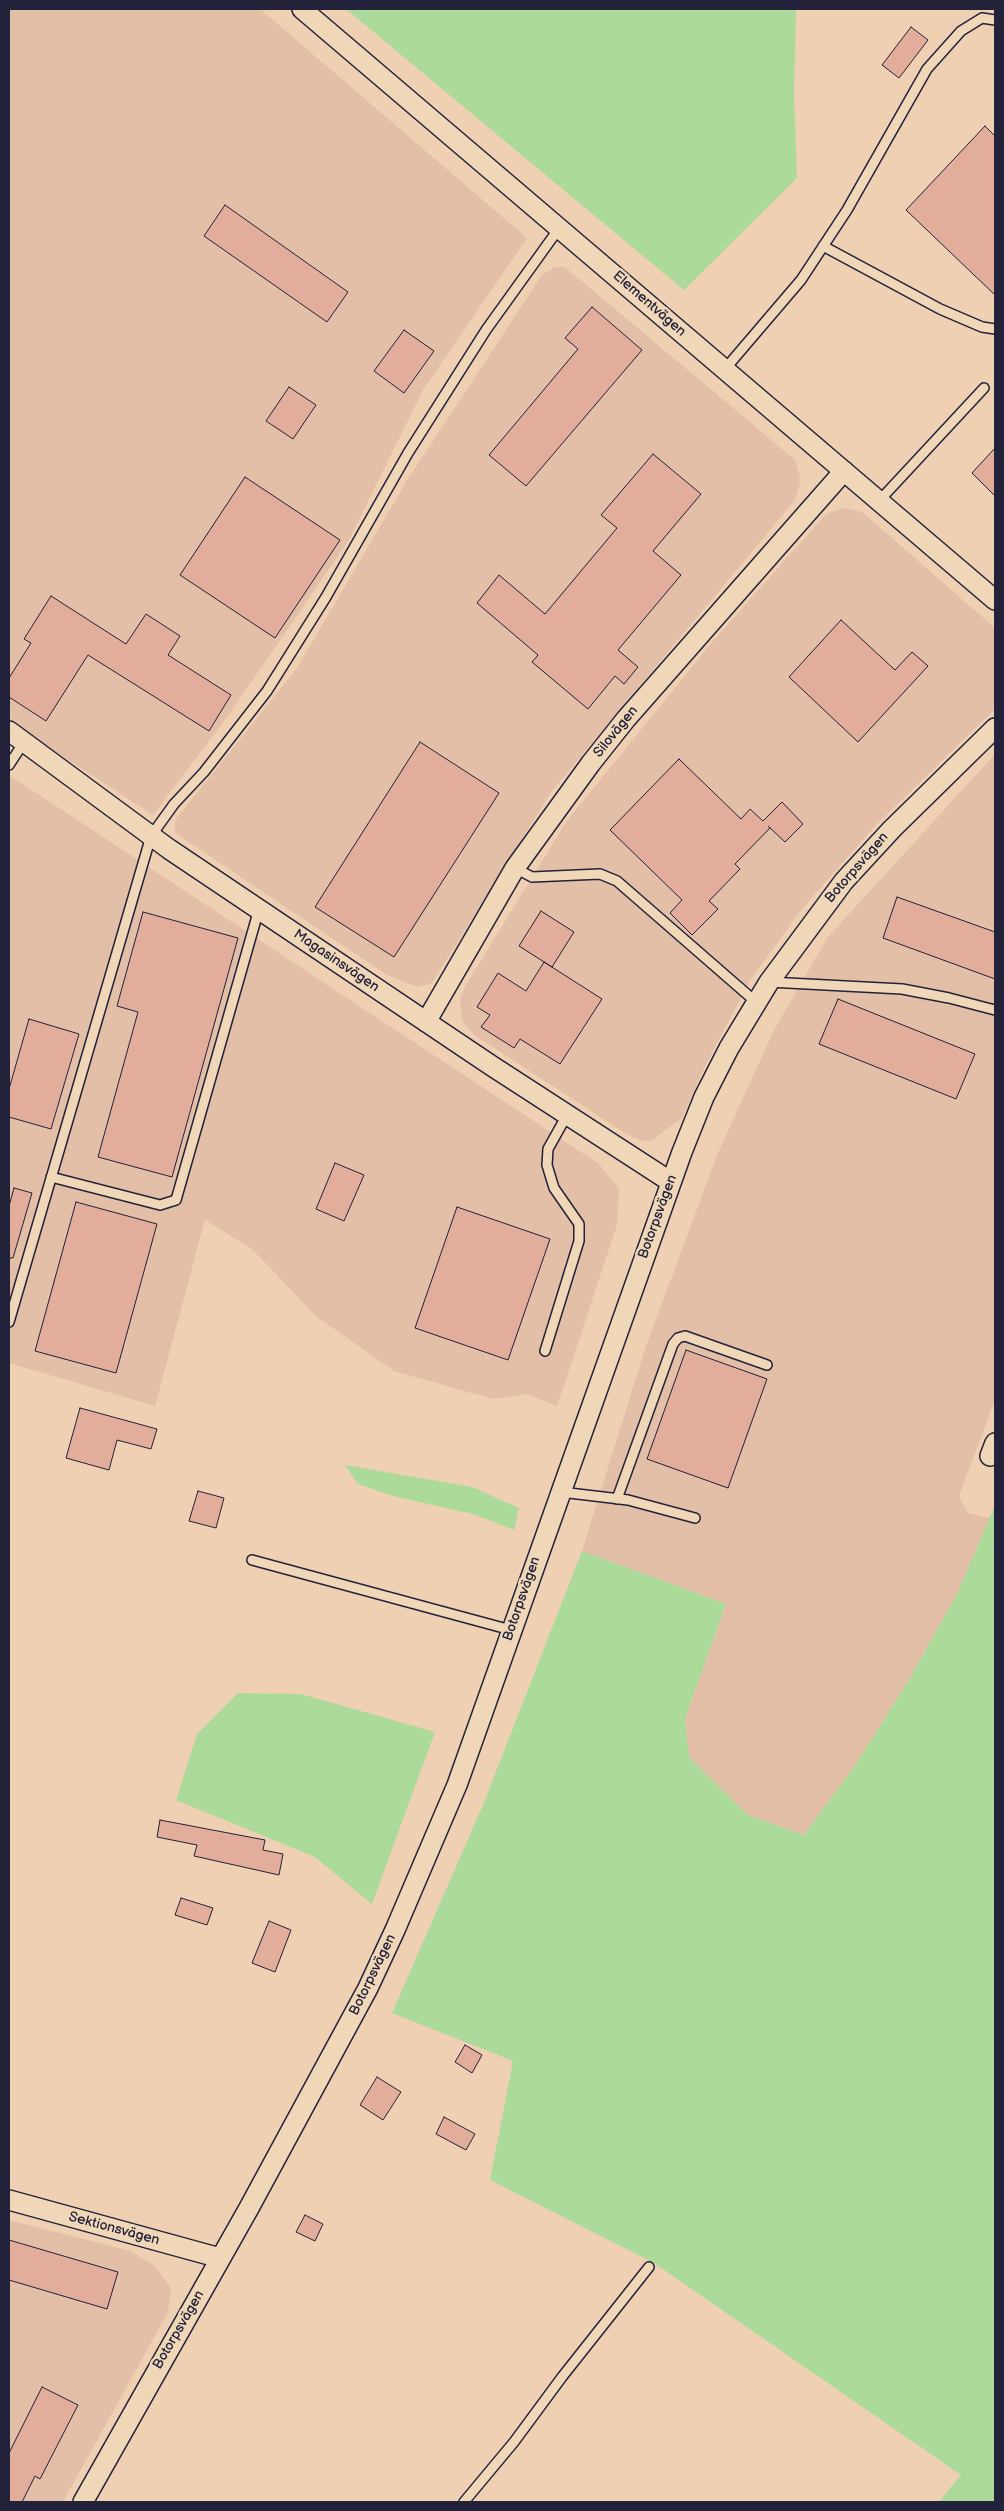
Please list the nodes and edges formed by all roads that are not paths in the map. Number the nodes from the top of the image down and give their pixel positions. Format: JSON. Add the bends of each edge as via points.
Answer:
{"nodes":[{"id":1,"x":302,"y":9,"type":"edge"},
{"id":2,"x":995,"y":20,"type":"edge"},
{"id":3,"x":560,"y":227,"type":"junction"},
{"id":4,"x":823,"y":246,"type":"junction"},
{"id":5,"x":995,"y":329,"type":"edge"},
{"id":6,"x":725,"y":368,"type":"junction"},
{"id":7,"x":984,"y":388,"type":"dead end"},
{"id":8,"x":844,"y":471,"type":"junction"},
{"id":9,"x":879,"y":501,"type":"junction"},
{"id":10,"x":995,"y":600,"type":"edge"},
{"id":11,"x":995,"y":728,"type":"edge"},
{"id":12,"x":9,"y":730,"type":"edge"},
{"id":13,"x":24,"y":742,"type":"junction"},
{"id":14,"x":9,"y":765,"type":"edge"},
{"id":15,"x":151,"y":836,"type":"junction"},
{"id":16,"x":515,"y":868,"type":"junction"},
{"id":17,"x":259,"y":909,"type":"junction"},
{"id":18,"x":769,"y":982,"type":"junction"},
{"id":19,"x":756,"y":1002,"type":"junction"},
{"id":20,"x":995,"y":1010,"type":"edge"},
{"id":21,"x":426,"y":1022,"type":"junction"},
{"id":22,"x":567,"y":1115,"type":"junction"},
{"id":23,"x":51,"y":1177,"type":"junction"},
{"id":24,"x":671,"y":1182,"type":"junction"},
{"id":25,"x":9,"y":1322,"type":"edge"},
{"id":26,"x":545,"y":1351,"type":"dead end"},
{"id":27,"x":768,"y":1365,"type":"dead end"},
{"id":28,"x":560,"y":1492,"type":"junction"},
{"id":29,"x":617,"y":1499,"type":"junction"},
{"id":30,"x":695,"y":1518,"type":"dead end"},
{"id":31,"x":252,"y":1560,"type":"dead end"},
{"id":32,"x":512,"y":1630,"type":"junction"},
{"id":33,"x":9,"y":2200,"type":"edge"},
{"id":34,"x":220,"y":2258,"type":"junction"},
{"id":35,"x":649,"y":2267,"type":"dead end"},
{"id":36,"x":83,"y":2502,"type":"edge"},
{"id":37,"x":464,"y":2502,"type":"edge"}],
"edges":[{"from":1,"to":3,"type":"street","name":"Elementvägen"},
{"from":2,"to":4,"type":"lane","via":[[982,18],[961,31],[927,69]]},
{"from":3,"to":6,"type":"street","name":"Elementvägen"},
{"from":3,"to":15,"type":"lane","via":[[486,330],[418,437],[326,598],[267,690]]},
{"from":4,"to":5,"type":"lane","via":[[940,309],[982,327]]},
{"from":4,"to":6,"type":"lane","via":[[801,280]]},
{"from":6,"to":8,"type":"street","name":"Elementvägen"},
{"from":7,"to":9,"type":"lane"},
{"from":8,"to":9,"type":"street","name":"Elementvägen"},
{"from":8,"to":16,"type":"street","name":"Silovägen","via":[[626,719]]},
{"from":9,"to":10,"type":"street","name":"Elementvägen"},
{"from":11,"to":18,"type":"street","name":"Botorpsvägen","via":[[844,881]]},
{"from":12,"to":13,"type":"street","name":"Magasinsvägen"},
{"from":13,"to":14,"type":"lane"},
{"from":13,"to":15,"type":"street","name":"Magasinsvägen"},
{"from":15,"to":17,"type":"street","name":"Magasinsvägen"},
{"from":15,"to":23,"type":"lane"},
{"from":16,"to":19,"type":"lane","via":[[532,877],[600,874],[617,881]]},
{"from":16,"to":21,"type":"street","name":"Silovägen"},
{"from":17,"to":21,"type":"street","name":"Magasinsvägen"},
{"from":17,"to":23,"type":"lane","via":[[176,1200],[160,1205]]},
{"from":18,"to":19,"type":"street","name":"Botorpsvägen"},
{"from":18,"to":20,"type":"lane","via":[[902,989]]},
{"from":19,"to":24,"type":"street","name":"Botorpsvägen","via":[[704,1097]]},
{"from":21,"to":22,"type":"street","name":"Magasinsvägen"},
{"from":22,"to":24,"type":"street","name":"Magasinsvägen"},
{"from":22,"to":26,"type":"lane","via":[[548,1148],[547,1165],[554,1188],[579,1224],[579,1241]]},
{"from":23,"to":25,"type":"lane"},
{"from":24,"to":28,"type":"street","name":"Botorpsvägen"},
{"from":27,"to":29,"type":"lane","via":[[685,1336],[678,1338],[673,1344]]},
{"from":28,"to":29,"type":"lane"},
{"from":28,"to":32,"type":"street","name":"Botorpsvägen"},
{"from":29,"to":30,"type":"lane"},
{"from":31,"to":32,"type":"lane"},
{"from":32,"to":34,"type":"street","name":"Botorpsvägen","via":[[457,1785],[368,1988]]},
{"from":33,"to":34,"type":"street","name":"Sektionsvägen"},
{"from":34,"to":36,"type":"street","name":"Botorpsvägen"},
{"from":35,"to":37,"type":"lane"}]}
